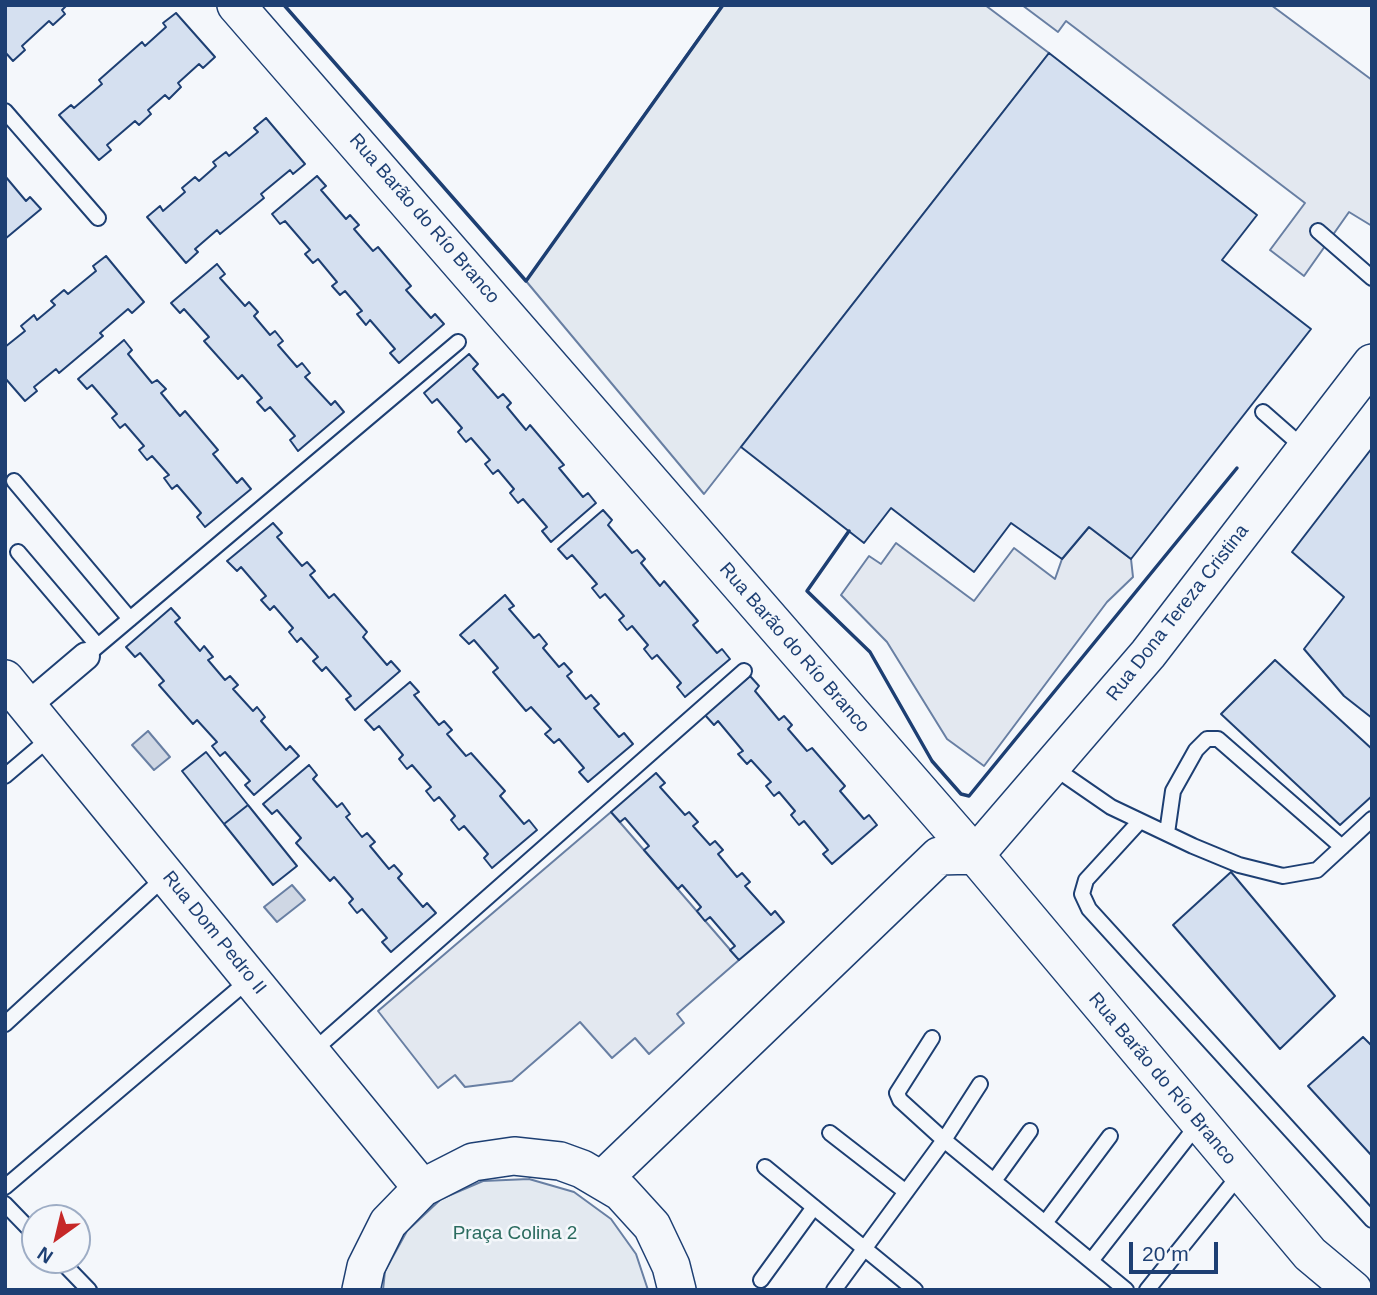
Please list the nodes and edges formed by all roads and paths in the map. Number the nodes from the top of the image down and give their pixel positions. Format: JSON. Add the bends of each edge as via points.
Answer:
{"nodes":[{"id":1,"x":236,"y":5,"type":"edge"},
{"id":2,"x":5,"y":111,"type":"edge"},
{"id":3,"x":98,"y":218,"type":"dead end"},
{"id":4,"x":1318,"y":231,"type":"dead end"},
{"id":5,"x":1372,"y":278,"type":"edge"},
{"id":6,"x":458,"y":342,"type":"dead end"},
{"id":7,"x":1372,"y":363,"type":"edge"},
{"id":8,"x":1263,"y":412,"type":"dead end"},
{"id":9,"x":1306,"y":450,"type":"junction"},
{"id":10,"x":14,"y":481,"type":"dead end"},
{"id":11,"x":18,"y":552,"type":"dead end"},
{"id":12,"x":130,"y":619,"type":"junction"},
{"id":13,"x":92,"y":651,"type":"junction"},
{"id":14,"x":744,"y":671,"type":"dead end"},
{"id":15,"x":16,"y":693,"type":"edge"},
{"id":16,"x":52,"y":736,"type":"junction"},
{"id":17,"x":1053,"y":767,"type":"junction"},
{"id":18,"x":5,"y":776,"type":"edge"},
{"id":19,"x":1372,"y":819,"type":"edge"},
{"id":20,"x":1139,"y":821,"type":"junction"},
{"id":21,"x":1167,"y":833,"type":"junction"},
{"id":22,"x":1342,"y":847,"type":"junction"},
{"id":23,"x":975,"y":855,"type":"junction"},
{"id":24,"x":167,"y":875,"type":"junction"},
{"id":25,"x":251,"y":978,"type":"junction"},
{"id":26,"x":5,"y":1024,"type":"edge"},
{"id":27,"x":932,"y":1038,"type":"dead end"},
{"id":28,"x":312,"y":1052,"type":"junction"},
{"id":29,"x":980,"y":1084,"type":"dead end"},
{"id":30,"x":1198,"y":1123,"type":"junction"},
{"id":31,"x":1030,"y":1131,"type":"dead end"},
{"id":32,"x":830,"y":1133,"type":"dead end"},
{"id":33,"x":1110,"y":1136,"type":"dead end"},
{"id":34,"x":944,"y":1140,"type":"junction"},
{"id":35,"x":765,"y":1167,"type":"dead end"},
{"id":36,"x":1241,"y":1173,"type":"junction"},
{"id":37,"x":603,"y":1179,"type":"junction"},
{"id":38,"x":994,"y":1181,"type":"junction"},
{"id":39,"x":5,"y":1187,"type":"edge"},
{"id":40,"x":422,"y":1188,"type":"junction"},
{"id":41,"x":906,"y":1192,"type":"junction"},
{"id":42,"x":5,"y":1204,"type":"edge"},
{"id":43,"x":814,"y":1207,"type":"junction"},
{"id":44,"x":21,"y":1220,"type":"edge"},
{"id":45,"x":1372,"y":1220,"type":"edge"},
{"id":46,"x":1045,"y":1223,"type":"junction"},
{"id":47,"x":864,"y":1248,"type":"junction"},
{"id":48,"x":1091,"y":1261,"type":"junction"},
{"id":49,"x":74,"y":1274,"type":"edge"},
{"id":50,"x":761,"y":1280,"type":"dead end"},
{"id":51,"x":1338,"y":1284,"type":"edge"},
{"id":52,"x":89,"y":1290,"type":"edge"},
{"id":53,"x":361,"y":1290,"type":"edge"},
{"id":54,"x":677,"y":1290,"type":"edge"},
{"id":55,"x":834,"y":1290,"type":"edge"},
{"id":56,"x":915,"y":1290,"type":"edge"},
{"id":57,"x":1126,"y":1290,"type":"edge"},
{"id":58,"x":1147,"y":1290,"type":"edge"}],
"edges":[{"from":1,"to":23,"type":"street","name":"Rua Barão do Río Branco"},
{"from":2,"to":3,"type":"lane"},
{"from":4,"to":5,"type":"lane"},
{"from":6,"to":12,"type":"lane"},
{"from":7,"to":9,"type":"street","name":"Rua Dona Tereza Cristina"},
{"from":8,"to":9,"type":"lane"},
{"from":9,"to":17,"type":"street","name":"Rua Dona Tereza Cristina","via":[[1148,654]]},
{"from":10,"to":12,"type":"lane"},
{"from":11,"to":13,"type":"lane"},
{"from":12,"to":13,"type":"lane"},
{"from":13,"to":15,"type":"street"},
{"from":14,"to":28,"type":"lane"},
{"from":15,"to":16,"type":"street","name":"Rua Dom Pedro II"},
{"from":16,"to":18,"type":"lane"},
{"from":16,"to":24,"type":"street","name":"Rua Dom Pedro II"},
{"from":17,"to":20,"type":"lane"},
{"from":17,"to":23,"type":"street","name":"Rua Dona Tereza Cristina"},
{"from":19,"to":22,"type":"lane"},
{"from":20,"to":21,"type":"lane"},
{"from":20,"to":45,"type":"lane","via":[[1086,880],[1082,894],[1089,909]]},
{"from":21,"to":22,"type":"lane","via":[[1239,866],[1283,876],[1317,870]]},
{"from":21,"to":22,"type":"lane","via":[[1173,791],[1196,750],[1208,739],[1218,739]]},
{"from":23,"to":30,"type":"street","name":"Rua Barão do Río Branco"},
{"from":23,"to":37,"type":"street","via":[[939,856]]},
{"from":24,"to":25,"type":"street","name":"Rua Dom Pedro II"},
{"from":24,"to":26,"type":"lane"},
{"from":25,"to":28,"type":"street","name":"Rua Dom Pedro II"},
{"from":25,"to":39,"type":"lane"},
{"from":27,"to":34,"type":"lane","via":[[897,1093]]},
{"from":28,"to":40,"type":"street","name":"Rua Dom Pedro II"},
{"from":29,"to":34,"type":"lane"},
{"from":30,"to":36,"type":"street","name":"Rua Barão do Río Branco"},
{"from":30,"to":48,"type":"lane"},
{"from":31,"to":38,"type":"lane"},
{"from":32,"to":41,"type":"lane"},
{"from":33,"to":46,"type":"lane"},
{"from":34,"to":38,"type":"lane"},
{"from":34,"to":41,"type":"lane"},
{"from":35,"to":43,"type":"lane"},
{"from":36,"to":51,"type":"street","name":"Rua Barão do Río Branco"},
{"from":36,"to":58,"type":"lane"},
{"from":37,"to":40,"type":"street","via":[[560,1161],[514,1156],[472,1162]]},
{"from":37,"to":54,"type":"street","via":[[652,1226]]},
{"from":38,"to":46,"type":"lane"},
{"from":40,"to":53,"type":"street","via":[[388,1223],[366,1267]]},
{"from":41,"to":47,"type":"lane"},
{"from":42,"to":44,"type":"lane"},
{"from":43,"to":47,"type":"lane"},
{"from":43,"to":50,"type":"lane"},
{"from":46,"to":48,"type":"lane"},
{"from":47,"to":55,"type":"lane"},
{"from":47,"to":56,"type":"lane"},
{"from":48,"to":57,"type":"lane"},
{"from":49,"to":52,"type":"lane"}]}
